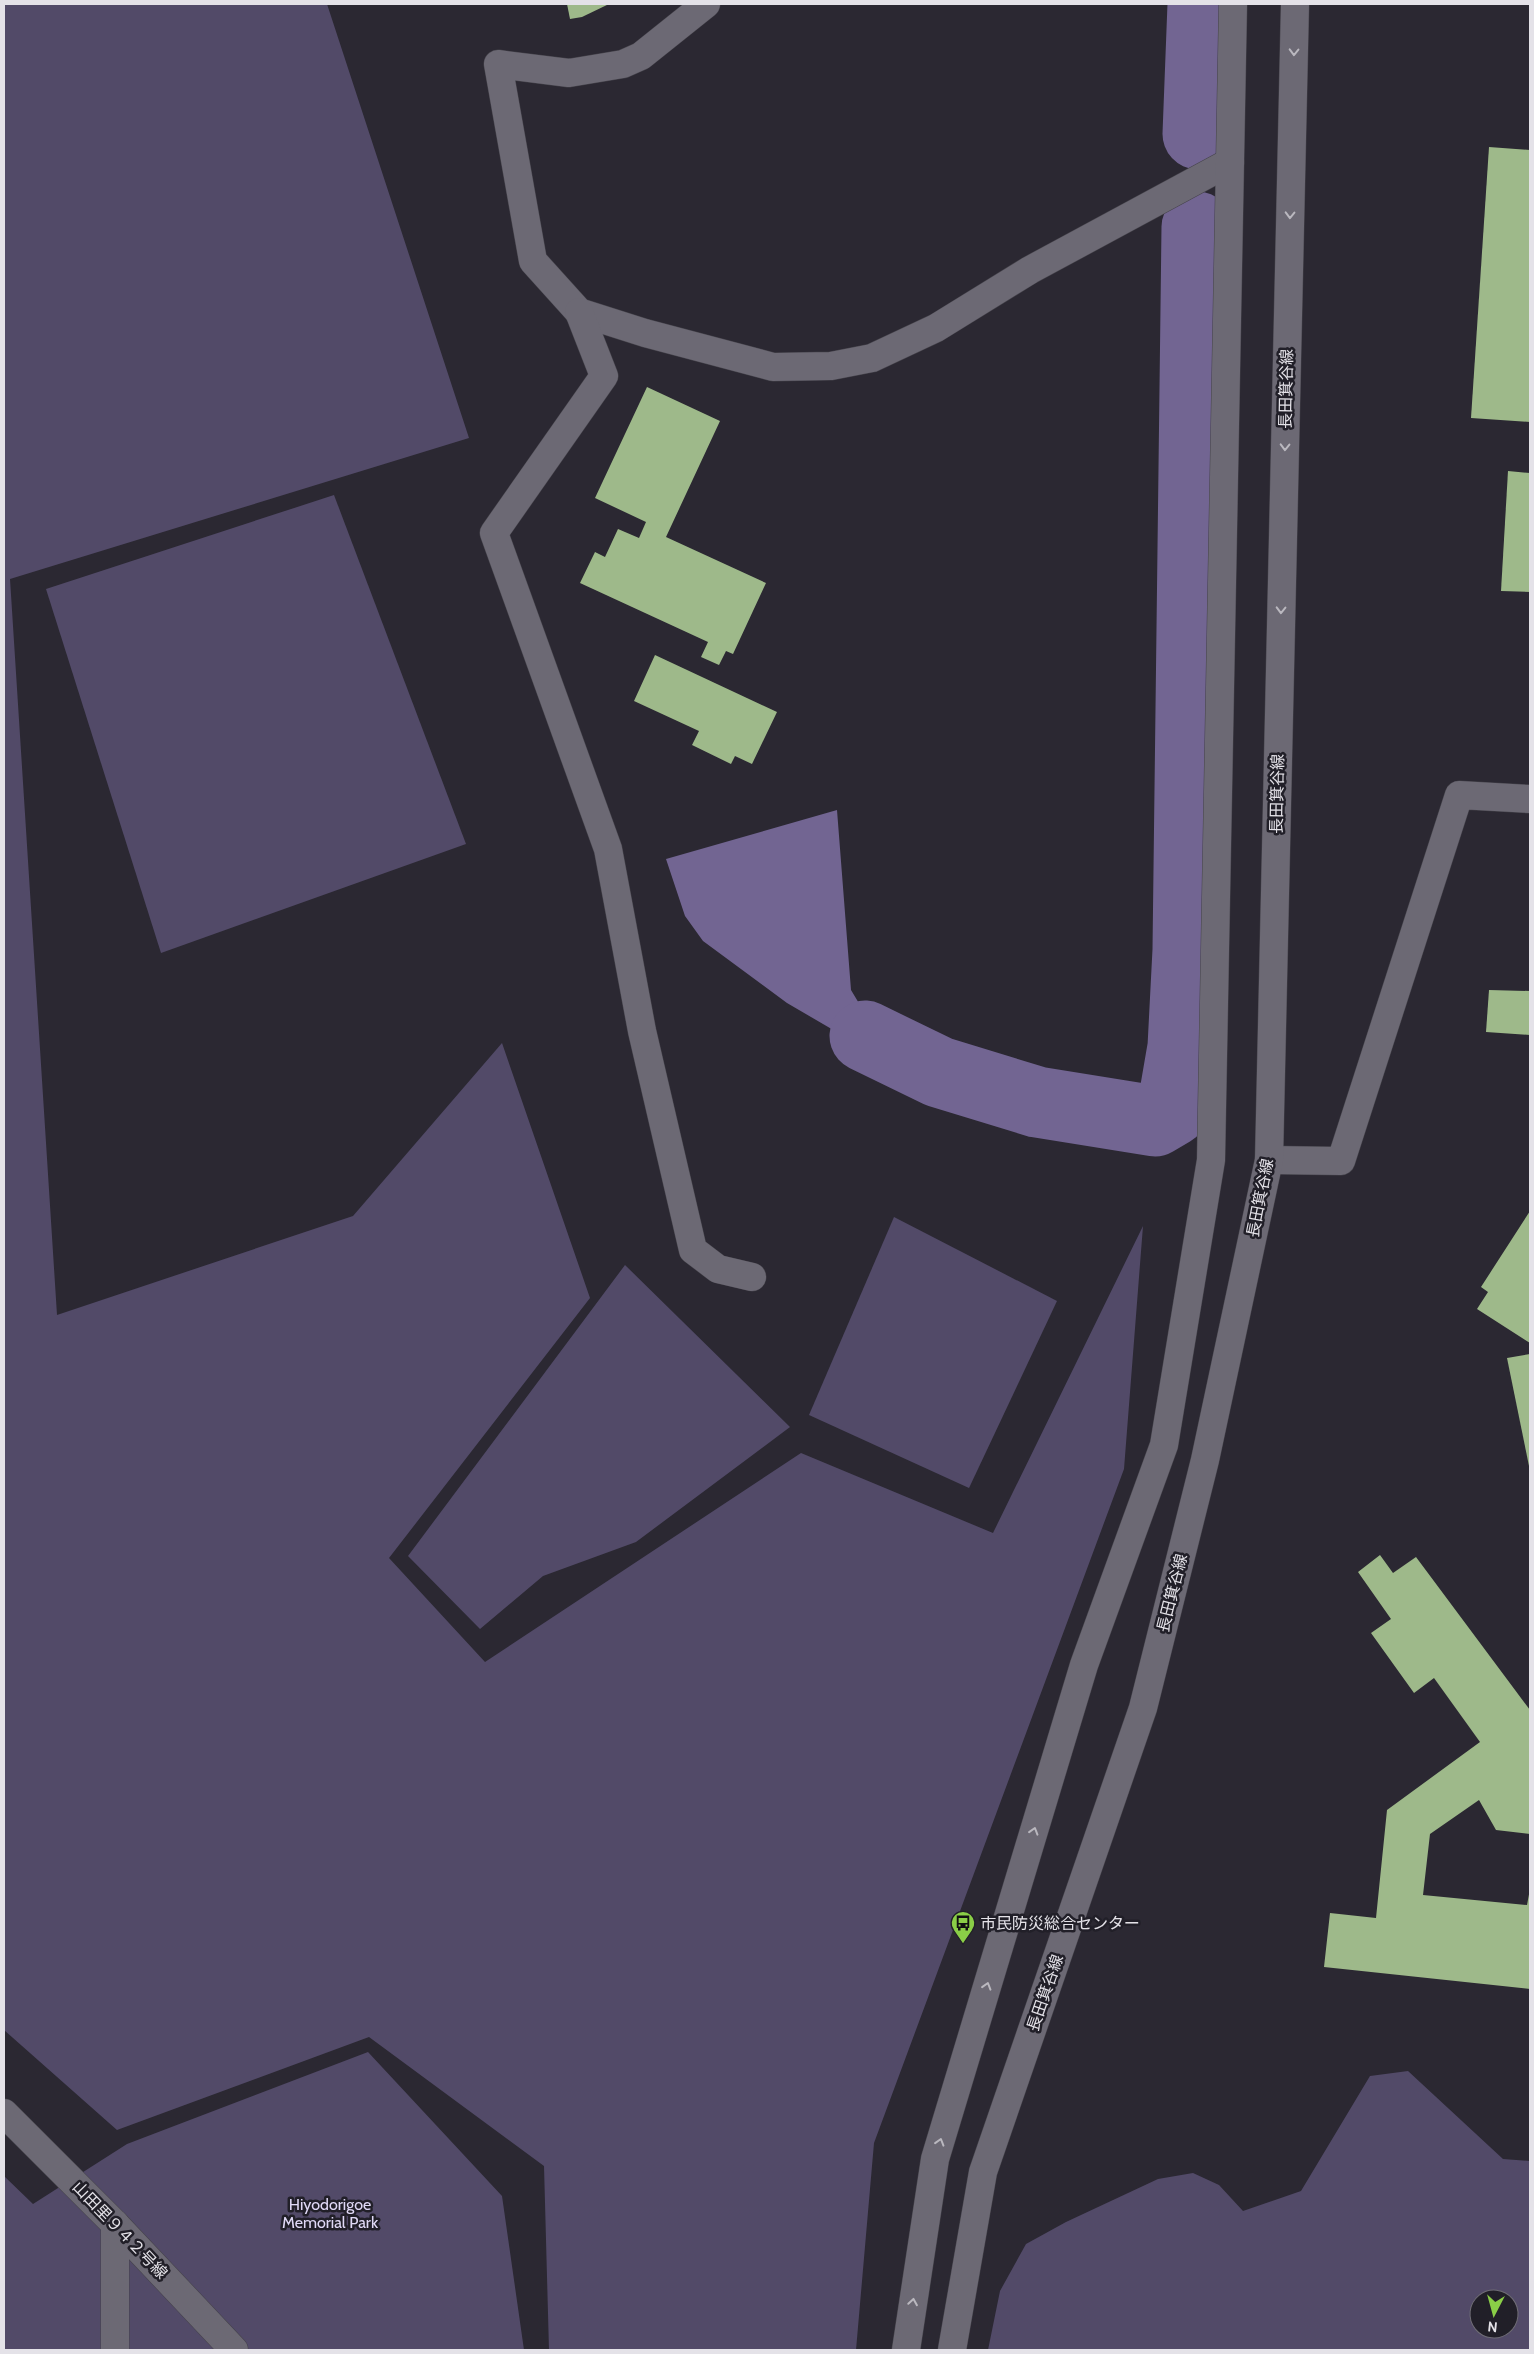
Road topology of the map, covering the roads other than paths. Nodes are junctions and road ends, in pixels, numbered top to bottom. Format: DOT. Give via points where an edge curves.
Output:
graph roads {
  1 [pos="706,4"];
  2 [pos="1232,4"];
  3 [pos="1295,4"];
  4 [pos="1230,162"];
  5 [pos="579,312"];
  6 [pos="1530,799"];
  7 [pos="1269,1160"];
  8 [pos="752,1277"];
  9 [pos="4,2113"];
  10 [pos="115,2224"];
  11 [pos="115,2350"];
  12 [pos="234,2350"];
  13 [pos="906,2350"];
  14 [pos="952,2350"];
  1 -- 5 [label="street" via="641,56 623,64 569,73 498,64 533,261"];
  2 -- 4 [label="street"];
  3 -- 7 [label="street, 長田箕谷線, one-way"];
  4 -- 5 [label="street" via="1030,270 936,328 872,358 831,366 773,367"];
  13 -- 4 [label="street, one-way" via="935,2159 1084,1665 1164,1445 1211,1160"];
  5 -- 8 [label="street" via="604,376 494,533 608,849 640,1022 693,1250 718,1269"];
  6 -- 7 [label="street" via="1459,795 1341,1161"];
  7 -- 14 [label="street, 長田箕谷線" via="1204,1460 1143,1708 983,2172"];
  9 -- 10 [label="street, 山田里９４２号線"];
  10 -- 11 [label="street"];
  10 -- 12 [label="street, 山田里９４２号線"];
}
